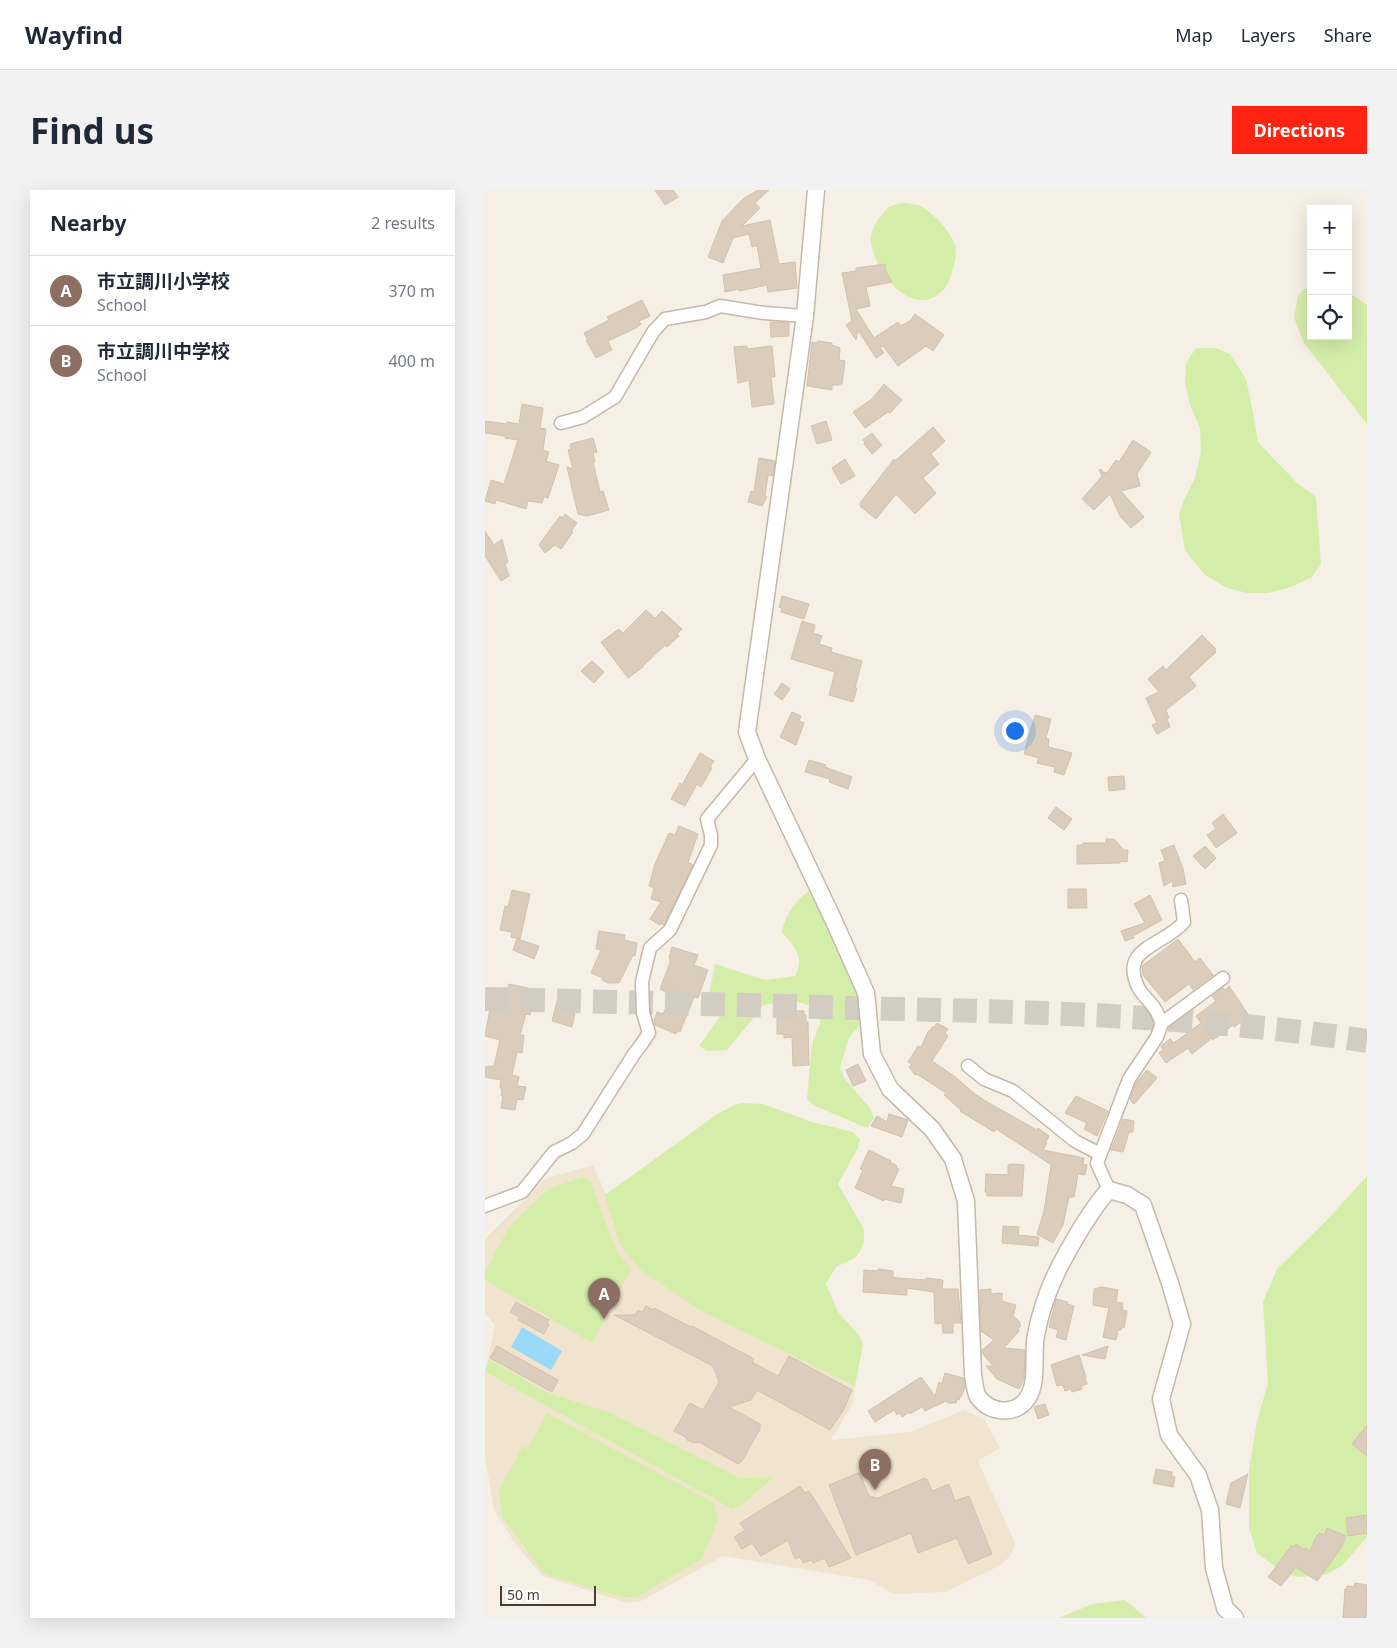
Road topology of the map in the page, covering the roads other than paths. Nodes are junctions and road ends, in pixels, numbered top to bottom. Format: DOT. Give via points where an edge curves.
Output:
graph roads {
  1 [pos="816,190"];
  2 [pos="805,316"];
  3 [pos="561,424"];
  4 [pos="757,759"];
  5 [pos="1181,900"];
  6 [pos="1223,978"];
  7 [pos="1161,1023"];
  8 [pos="968,1066"];
  9 [pos="1100,1154"];
  10 [pos="1109,1190"];
  11 [pos="485,1206"];
  12 [pos="1235,1618"];
  1 -- 2 [label="street"];
  2 -- 3 [label="street" via="720,306 706,312 665,319 653,332 615,397 583,417"];
  2 -- 4 [label="street" via="747,732"];
  4 -- 10 [label="street" via="866,993 872,1054 890,1089 932,1129 953,1159 965,1201 973,1375 978,1396 992,1409 1005,1411 1020,1407 1028,1398 1034,1378 1035,1337 1047,1292 1061,1261 1100,1198"];
  4 -- 11 [label="street" via="707,819 711,845 670,930 650,948 642,982 643,1013 649,1032 583,1134 572,1144 554,1152 523,1192"];
  5 -- 7 [label="street" via="1184,922 1177,930 1140,952 1132,974"];
  6 -- 7 [label="street"];
  7 -- 9 [label="street" via="1157,1037 1129,1079"];
  8 -- 9 [label="street" via="984,1079 1013,1091 1075,1142"];
  9 -- 10 [label="street" via="1097,1163"];
  10 -- 12 [label="street" via="1127,1195 1143,1205 1178,1308 1182,1324 1161,1399 1169,1435 1198,1475 1210,1510 1214,1568 1225,1608"];
}
